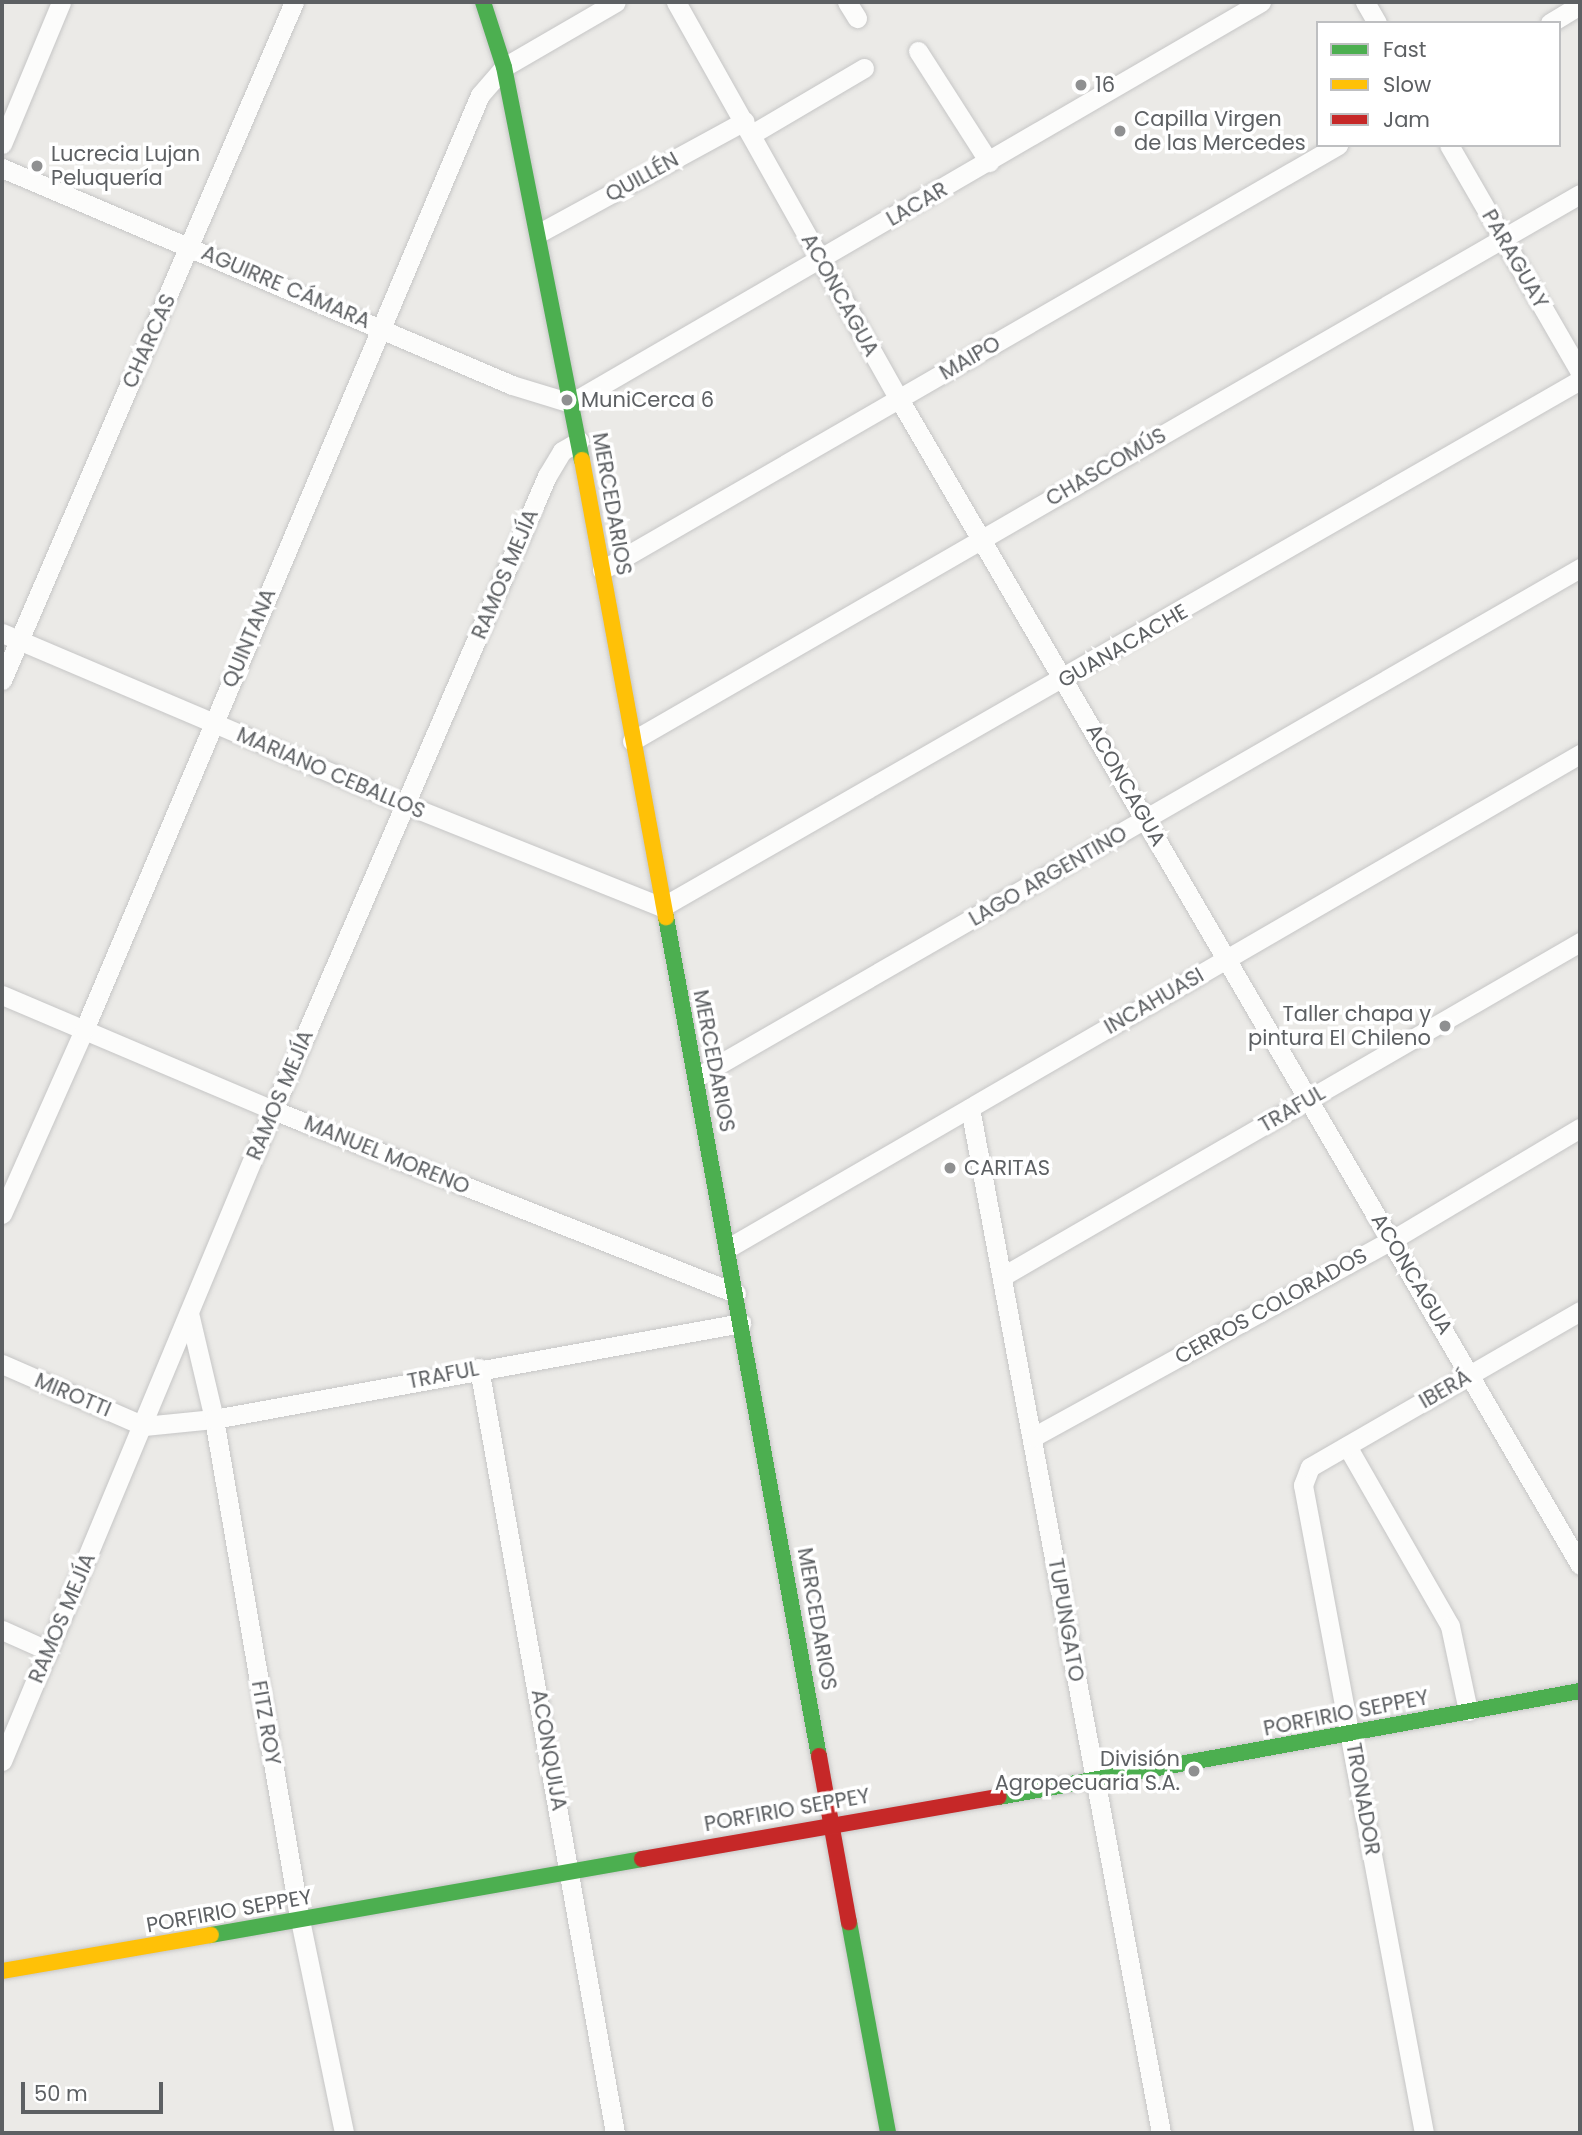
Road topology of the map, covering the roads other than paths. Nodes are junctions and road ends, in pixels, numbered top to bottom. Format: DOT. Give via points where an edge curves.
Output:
graph roads {
  1 [pos="61,2"];
  2 [pos="294,2"];
  3 [pos="483,2"];
  4 [pos="616,2"];
  5 [pos="676,2"];
  6 [pos="1261,2"];
  7 [pos="1365,2"];
  8 [pos="1580,5"];
  9 [pos="1376,21"];
  10 [pos="1553,21"];
  11 [pos="918,51"];
  12 [pos="504,67"];
  13 [pos="864,68"];
  14 [pos="748,127"];
  15 [pos="2,144"];
  16 [pos="1335,147"];
  17 [pos="1450,147"];
  18 [pos="989,162"];
  19 [pos="2,168"];
  20 [pos="1580,194"];
  21 [pos="539,233"];
  22 [pos="1503,238"];
  23 [pos="190,247"];
  24 [pos="819,261"];
  25 [pos="381,326"];
  26 [pos="1580,372"];
  27 [pos="1580,380"];
  28 [pos="899,399"];
  29 [pos="571,403"];
  30 [pos="579,441"];
  31 [pos="980,539"];
  32 [pos="1580,568"];
  33 [pos="602,570"];
  34 [pos="10,637"];
  35 [pos="2,680"];
  36 [pos="1064,680"];
  37 [pos="213,723"];
  38 [pos="632,741"];
  39 [pos="1580,754"];
  40 [pos="407,805"];
  41 [pos="1146,820"];
  42 [pos="662,907"];
  43 [pos="1580,942"];
  44 [pos="1228,958"];
  45 [pos="2,995"];
  46 [pos="84,1030"];
  47 [pos="697,1077"];
  48 [pos="1309,1099"];
  49 [pos="970,1108"];
  50 [pos="272,1110"];
  51 [pos="1580,1128"];
  52 [pos="2,1214"];
  53 [pos="1392,1240"];
  54 [pos="728,1248"];
  55 [pos="1003,1276"];
  56 [pos="736,1293"];
  57 [pos="1580,1311"];
  58 [pos="189,1313"];
  59 [pos="741,1323"];
  60 [pos="2,1364"];
  61 [pos="479,1368"];
  62 [pos="1472,1374"];
  63 [pos="214,1419"];
  64 [pos="144,1426"];
  65 [pos="1032,1437"];
  66 [pos="1347,1446"];
  67 [pos="1310,1467"];
  68 [pos="1580,1565"];
  69 [pos="2,1630"];
  70 [pos="49,1651"];
  71 [pos="1580,1691"];
  72 [pos="1468,1711"];
  73 [pos="1351,1736"];
  74 [pos="2,1761"];
  75 [pos="1096,1778"];
  76 [pos="832,1823"];
  77 [pos="571,1869"];
  78 [pos="300,1920"];
  79 [pos="2,1970"];
  80 [pos="344,2133"];
  81 [pos="615,2133"];
  82 [pos="888,2133"];
  83 [pos="1161,2133"];
  84 [pos="1424,2133"];
  1 -- 15 [label="street"];
  2 -- 23 [label="street, CHARCAS"];
  3 -- 12 [label="street, MERCEDARIOS"];
  4 -- 12 [label="street, QUINTANA"];
  5 -- 14 [label="street, ACONCAGUA"];
  6 -- 18 [label="street, LACAR"];
  7 -- 9 [label="street"];
  8 -- 10 [label="street"];
  11 -- 18 [label="street"];
  12 -- 21 [label="street, MERCEDARIOS"];
  12 -- 25 [label="street, QUINTANA" via="480,95"];
  13 -- 14 [label="street, QUILLÉN"];
  14 -- 21 [label="street, QUILLÉN"];
  14 -- 24 [label="street, ACONCAGUA"];
  16 -- 28 [label="street, MAIPO"];
  17 -- 22 [label="street, PARAGUAY"];
  18 -- 24 [label="street, LACAR"];
  19 -- 23 [label="street, AGUIRRE CÁMARA"];
  20 -- 22 [label="street, CHASCOMÚS"];
  21 -- 29 [label="street, MERCEDARIOS"];
  22 -- 26 [label="street, PARAGUAY"];
  22 -- 31 [label="street, CHASCOMÚS"];
  23 -- 25 [label="street, AGUIRRE CÁMARA"];
  23 -- 34 [label="street, CHARCAS"];
  24 -- 28 [label="street, ACONCAGUA"];
  24 -- 29 [label="street, LACAR"];
  25 -- 29 [label="street, AGUIRRE CÁMARA" via="534,394"];
  25 -- 37 [label="street, QUINTANA"];
  27 -- 36 [label="street, GUANACACHE"];
  28 -- 31 [label="street, ACONCAGUA"];
  28 -- 33 [label="street, MAIPO"];
  29 -- 30 [label="street, MERCEDARIOS"];
  30 -- 33 [label="street, MERCEDARIOS"];
  30 -- 40 [label="street, RAMOS MEJÍA" via="562,451 547,476"];
  31 -- 36 [label="street, ACONCAGUA"];
  31 -- 38 [label="street, CHASCOMÚS"];
  32 -- 41 [label="street, LAGO ARGENTINO"];
  33 -- 38 [label="street, MERCEDARIOS"];
  34 -- 35 [label="street, CHARCAS"];
  34 -- 37 [label="street, MARIANO CEBALLOS"];
  36 -- 41 [label="street, ACONCAGUA"];
  36 -- 42 [label="street, GUANACACHE"];
  37 -- 40 [label="street, MARIANO CEBALLOS"];
  37 -- 46 [label="street, QUINTANA"];
  38 -- 42 [label="street, MERCEDARIOS"];
  39 -- 44 [label="street, INCAHUASI"];
  40 -- 42 [label="street, MARIANO CEBALLOS"];
  40 -- 50 [label="street, RAMOS MEJÍA"];
  41 -- 44 [label="street, ACONCAGUA"];
  41 -- 47 [label="street, LAGO ARGENTINO"];
  42 -- 47 [label="street, MERCEDARIOS"];
  43 -- 48 [label="street, TRAFUL"];
  44 -- 48 [label="street, ACONCAGUA"];
  44 -- 49 [label="street, INCAHUASI"];
  45 -- 46 [label="street, MANUEL MORENO"];
  46 -- 50 [label="street, MANUEL MORENO"];
  46 -- 52 [label="street, QUINTANA"];
  47 -- 54 [label="street, MERCEDARIOS"];
  48 -- 53 [label="street, ACONCAGUA"];
  48 -- 55 [label="street, TRAFUL"];
  49 -- 54 [label="street, INCAHUASI"];
  49 -- 55 [label="street, TUPUNGATO"];
  50 -- 56 [label="street, MANUEL MORENO"];
  50 -- 58 [label="street, RAMOS MEJÍA"];
  51 -- 53 [label="street, CERROS COLORADOS"];
  53 -- 62 [label="street, ACONCAGUA"];
  53 -- 65 [label="street, CERROS COLORADOS"];
  54 -- 56 [label="street, MERCEDARIOS"];
  55 -- 65 [label="street, TUPUNGATO"];
  56 -- 59 [label="street, MERCEDARIOS"];
  57 -- 62 [label="street, IBERÁ"];
  58 -- 63 [label="street, FITZ ROY"];
  58 -- 64 [label="street, RAMOS MEJÍA"];
  59 -- 61 [label="street, TRAFUL"];
  59 -- 76 [label="street, MERCEDARIOS"];
  60 -- 64 [label="street, MIROTTI"];
  61 -- 63 [label="street, TRAFUL"];
  61 -- 77 [label="street, ACONQUIJA"];
  62 -- 66 [label="street, IBERÁ"];
  62 -- 68 [label="street, ACONCAGUA"];
  63 -- 64 [label="street, TRAFUL"];
  63 -- 78 [label="street, FITZ ROY"];
  64 -- 70 [label="street, RAMOS MEJÍA"];
  65 -- 75 [label="street, TUPUNGATO"];
  66 -- 67 [label="street, IBERÁ"];
  66 -- 72 [label="street" via="1450,1626"];
  67 -- 73 [label="street, TRONADOR" via="1303,1485"];
  69 -- 70 [label="street"];
  70 -- 74 [label="street, RAMOS MEJÍA"];
  71 -- 72 [label="street, PORFIRIO SEPPEY"];
  72 -- 73 [label="street, PORFIRIO SEPPEY"];
  73 -- 75 [label="street, PORFIRIO SEPPEY"];
  73 -- 84 [label="street, TRONADOR"];
  75 -- 76 [label="street, PORFIRIO SEPPEY"];
  75 -- 83 [label="street, TUPUNGATO"];
  76 -- 77 [label="street, PORFIRIO SEPPEY"];
  76 -- 82 [label="street, MERCEDARIOS"];
  77 -- 78 [label="street, PORFIRIO SEPPEY"];
  77 -- 81 [label="street, ACONQUIJA"];
  78 -- 79 [label="street, PORFIRIO SEPPEY"];
  78 -- 80 [label="street, FITZ ROY"];
}
